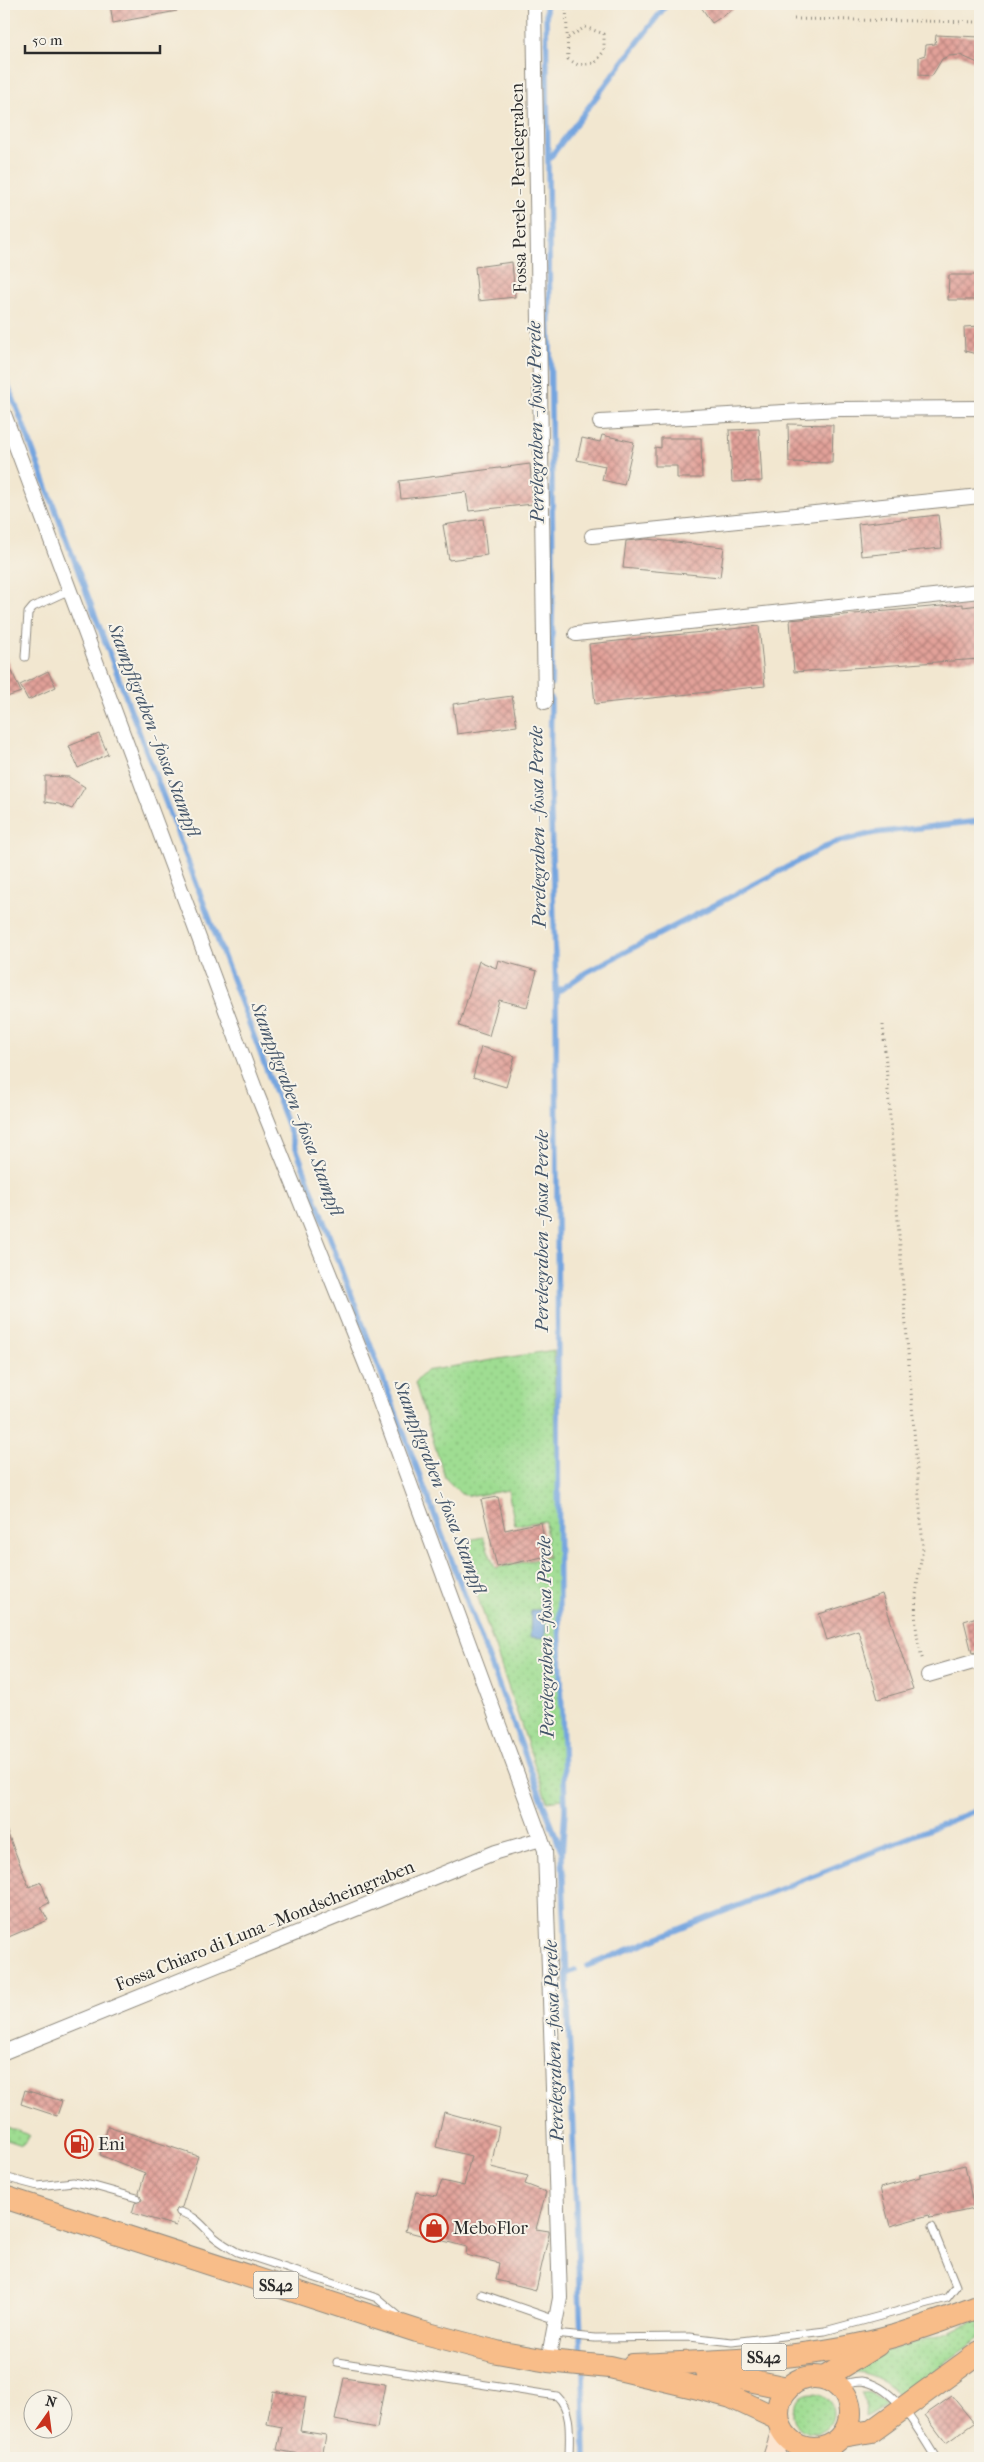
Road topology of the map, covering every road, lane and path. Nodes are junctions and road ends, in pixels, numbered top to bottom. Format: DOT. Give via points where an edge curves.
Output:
graph roads {
  1 [pos="534,4"];
  2 [pos="566,4"];
  3 [pos="794,19"];
  4 [pos="980,22"];
  5 [pos="568,38"];
  6 [pos="980,408"];
  7 [pos="4,414"];
  8 [pos="600,422"];
  9 [pos="980,496"];
  10 [pos="592,536"];
  11 [pos="70,590"];
  12 [pos="980,591"];
  13 [pos="576,634"];
  14 [pos="25,656"];
  15 [pos="545,702"];
  16 [pos="883,1025"];
  17 [pos="980,1660"];
  18 [pos="928,1675"];
  19 [pos="541,1839"];
  20 [pos="4,2052"];
  21 [pos="4,2177"];
  22 [pos="4,2197"];
  23 [pos="137,2198"];
  24 [pos="180,2212"];
  25 [pos="932,2227"];
  26 [pos="481,2294"];
  27 [pos="980,2306"];
  28 [pos="556,2320"];
  29 [pos="417,2330"];
  30 [pos="554,2334"];
  31 [pos="892,2336"];
  32 [pos="980,2352"];
  33 [pos="337,2362"];
  34 [pos="559,2362"];
  35 [pos="634,2365"];
  36 [pos="605,2367"];
  37 [pos="831,2382"];
  38 [pos="787,2388"];
  39 [pos="902,2409"];
  40 [pos="780,2424"];
  41 [pos="843,2436"];
  42 [pos="815,2454"];
  43 [pos="569,2458"];
  44 [pos="773,2458"];
  45 [pos="936,2458"];
  1 -- 15 [label="street, Fossa Perele - Perelegraben"];
  2 -- 5 [label="path"];
  3 -- 4 [label="path"];
  5 -- 5 [label="path" via="568,59 578,65 594,63 604,51 604,34 585,27"];
  6 -- 8 [label="street" via="840,409"];
  7 -- 11 [label="street"];
  9 -- 10 [label="street"];
  11 -- 14 [label="lane" via="33,607 28,613"];
  11 -- 19 [label="street" via="256,1094 368,1370"];
  12 -- 13 [label="street"];
  16 -- 18 [label="path" via="923,1548 914,1612 917,1640"];
  17 -- 18 [label="street"];
  19 -- 20 [label="street, Fossa Chiaro di Luna - Mondscheingraben" via="487,1856"];
  19 -- 28 [label="street" via="545,1850 560,2298"];
  21 -- 23 [label="lane" via="38,2186 73,2182 87,2184"];
  22 -- 29 [label="main road, SS42"];
  24 -- 29 [label="lane" via="201,2222 222,2244 237,2252 377,2298"];
  25 -- 30 [label="lane" via="956,2286 947,2298 825,2332 732,2342 690,2337 595,2338"];
  26 -- 28 [label="lane"];
  27 -- 31 [label="main road, SS42"];
  28 -- 30 [label="street"];
  29 -- 34 [label="main road, SS42" via="497,2352"];
  30 -- 34 [label="street"];
  31 -- 35 [label="main road, SS42" via="828,2349 736,2361"];
  31 -- 37 [label="main road, SS42"];
  32 -- 39 [label="main road, SS42"];
  33 -- 43 [label="lane" via="557,2396 564,2402 568,2418"];
  34 -- 36 [label="main road, SS42"];
  35 -- 36 [label="main road, SS42"];
  35 -- 38 [label="main road, SS42" via="648,2370 716,2372"];
  36 -- 40 [label="main road, SS42" via="731,2397"];
  37 -- 38 [label="main road, SS42" via="809,2377"];
  37 -- 39 [label="lane" via="860,2381 878,2386"];
  37 -- 41 [label="main road" via="848,2399 851,2412 848,2429"];
  38 -- 40 [label="main road, SS42" via="778,2407"];
  39 -- 41 [label="main road, SS42" via="872,2431"];
  39 -- 45 [label="lane"];
  40 -- 42 [label="main road, SS42" via="793,2443"];
  40 -- 44 [label="main road"];
  41 -- 42 [label="main road, SS42"];
}
